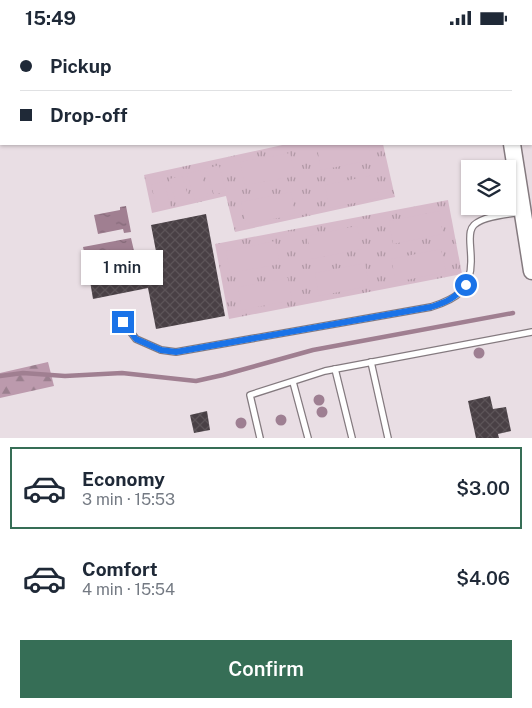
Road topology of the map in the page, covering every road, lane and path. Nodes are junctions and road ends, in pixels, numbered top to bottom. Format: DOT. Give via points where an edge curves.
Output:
graph roads {
  1 [pos="512,145"];
  2 [pos="522,212"];
  3 [pos="532,271"];
  4 [pos="123,322"];
  5 [pos="532,332"];
  6 [pos="372,362"];
  7 [pos="335,369"];
  8 [pos="293,382"];
  9 [pos="260,438"];
  10 [pos="308,438"];
  11 [pos="352,438"];
  12 [pos="388,438"];
  1 -- 2 [label="main road"];
  2 -- 3 [label="main road"];
  2 -- 4 [label="lane" via="492,217 473,226 470,231 471,272 466,285 457,296 442,304 176,352 161,350 136,339"];
  5 -- 6 [label="lane"];
  6 -- 7 [label="lane"];
  6 -- 12 [label="lane"];
  7 -- 8 [label="lane"];
  7 -- 11 [label="lane"];
  8 -- 9 [label="lane" via="250,395"];
  8 -- 10 [label="lane"];
}
